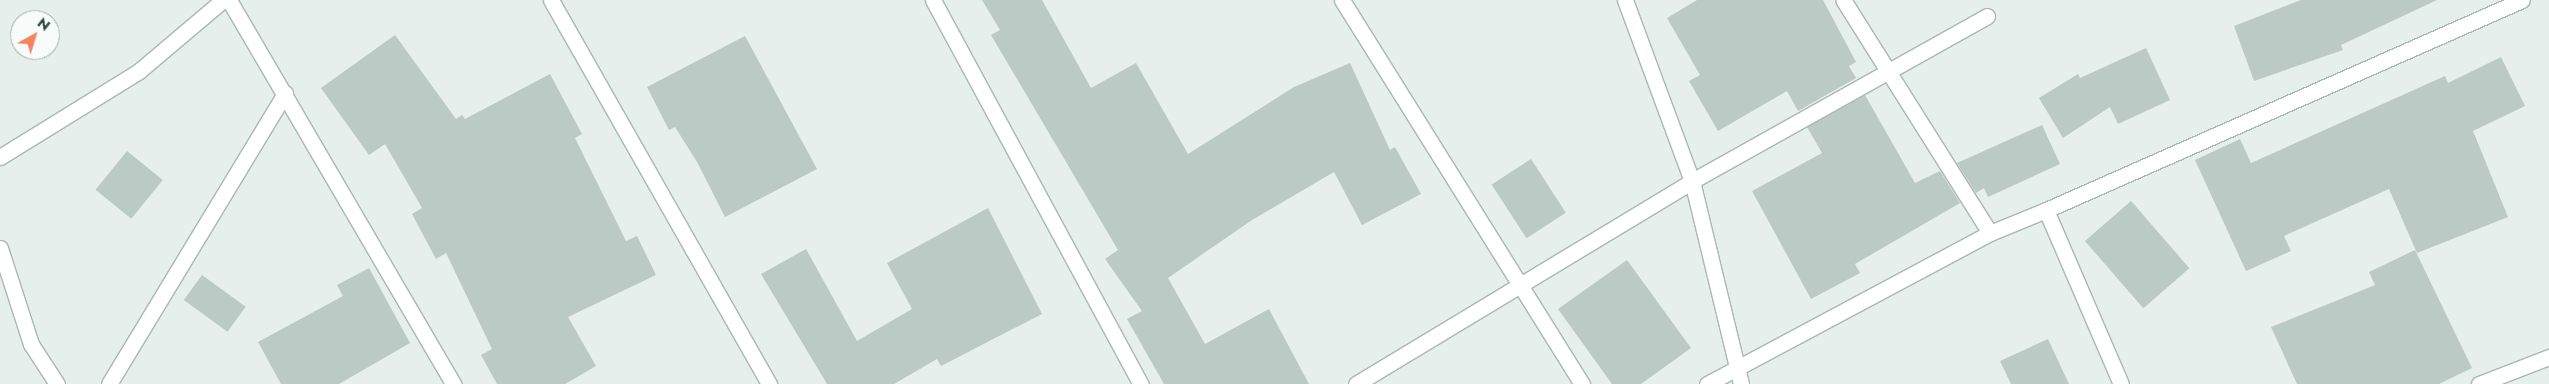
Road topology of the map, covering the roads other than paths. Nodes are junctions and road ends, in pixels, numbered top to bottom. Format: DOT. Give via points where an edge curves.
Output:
graph roads {
  1 [pos="224,0"];
  2 [pos="229,0"];
  3 [pos="551,0"];
  4 [pos="933,0"];
  5 [pos="1342,0"];
  6 [pos="1625,0"];
  7 [pos="1843,0"];
  8 [pos="2522,0"];
  9 [pos="1987,16"];
  10 [pos="1886,72"];
  11 [pos="285,92"];
  12 [pos="0,157"];
  13 [pos="1692,181"];
  14 [pos="2046,210"];
  15 [pos="1990,233"];
  16 [pos="0,248"];
  17 [pos="1520,285"];
  18 [pos="2549,357"];
  19 [pos="1735,368"];
  20 [pos="57,384"];
  21 [pos="109,384"];
  22 [pos="453,384"];
  23 [pos="769,384"];
  24 [pos="1141,384"];
  25 [pos="1356,384"];
  26 [pos="1582,384"];
  27 [pos="1707,384"];
  28 [pos="1741,384"];
  29 [pos="2121,384"];
  30 [pos="2479,384"];
  1 -- 12 [label="street" via="139,71"];
  2 -- 11 [label="street"];
  3 -- 23 [label="street"];
  4 -- 24 [label="street"];
  5 -- 17 [label="street"];
  6 -- 13 [label="street"];
  7 -- 10 [label="street"];
  8 -- 14 [label="street"];
  9 -- 10 [label="street"];
  10 -- 13 [label="street"];
  10 -- 15 [label="street"];
  11 -- 21 [label="street"];
  11 -- 22 [label="street"];
  13 -- 17 [label="street"];
  13 -- 19 [label="street"];
  14 -- 15 [label="street"];
  14 -- 29 [label="street"];
  15 -- 19 [label="street"];
  16 -- 20 [label="street" via="31,344"];
  17 -- 25 [label="street"];
  17 -- 26 [label="street"];
  18 -- 30 [label="street"];
  19 -- 27 [label="street"];
  19 -- 28 [label="street"];
}
